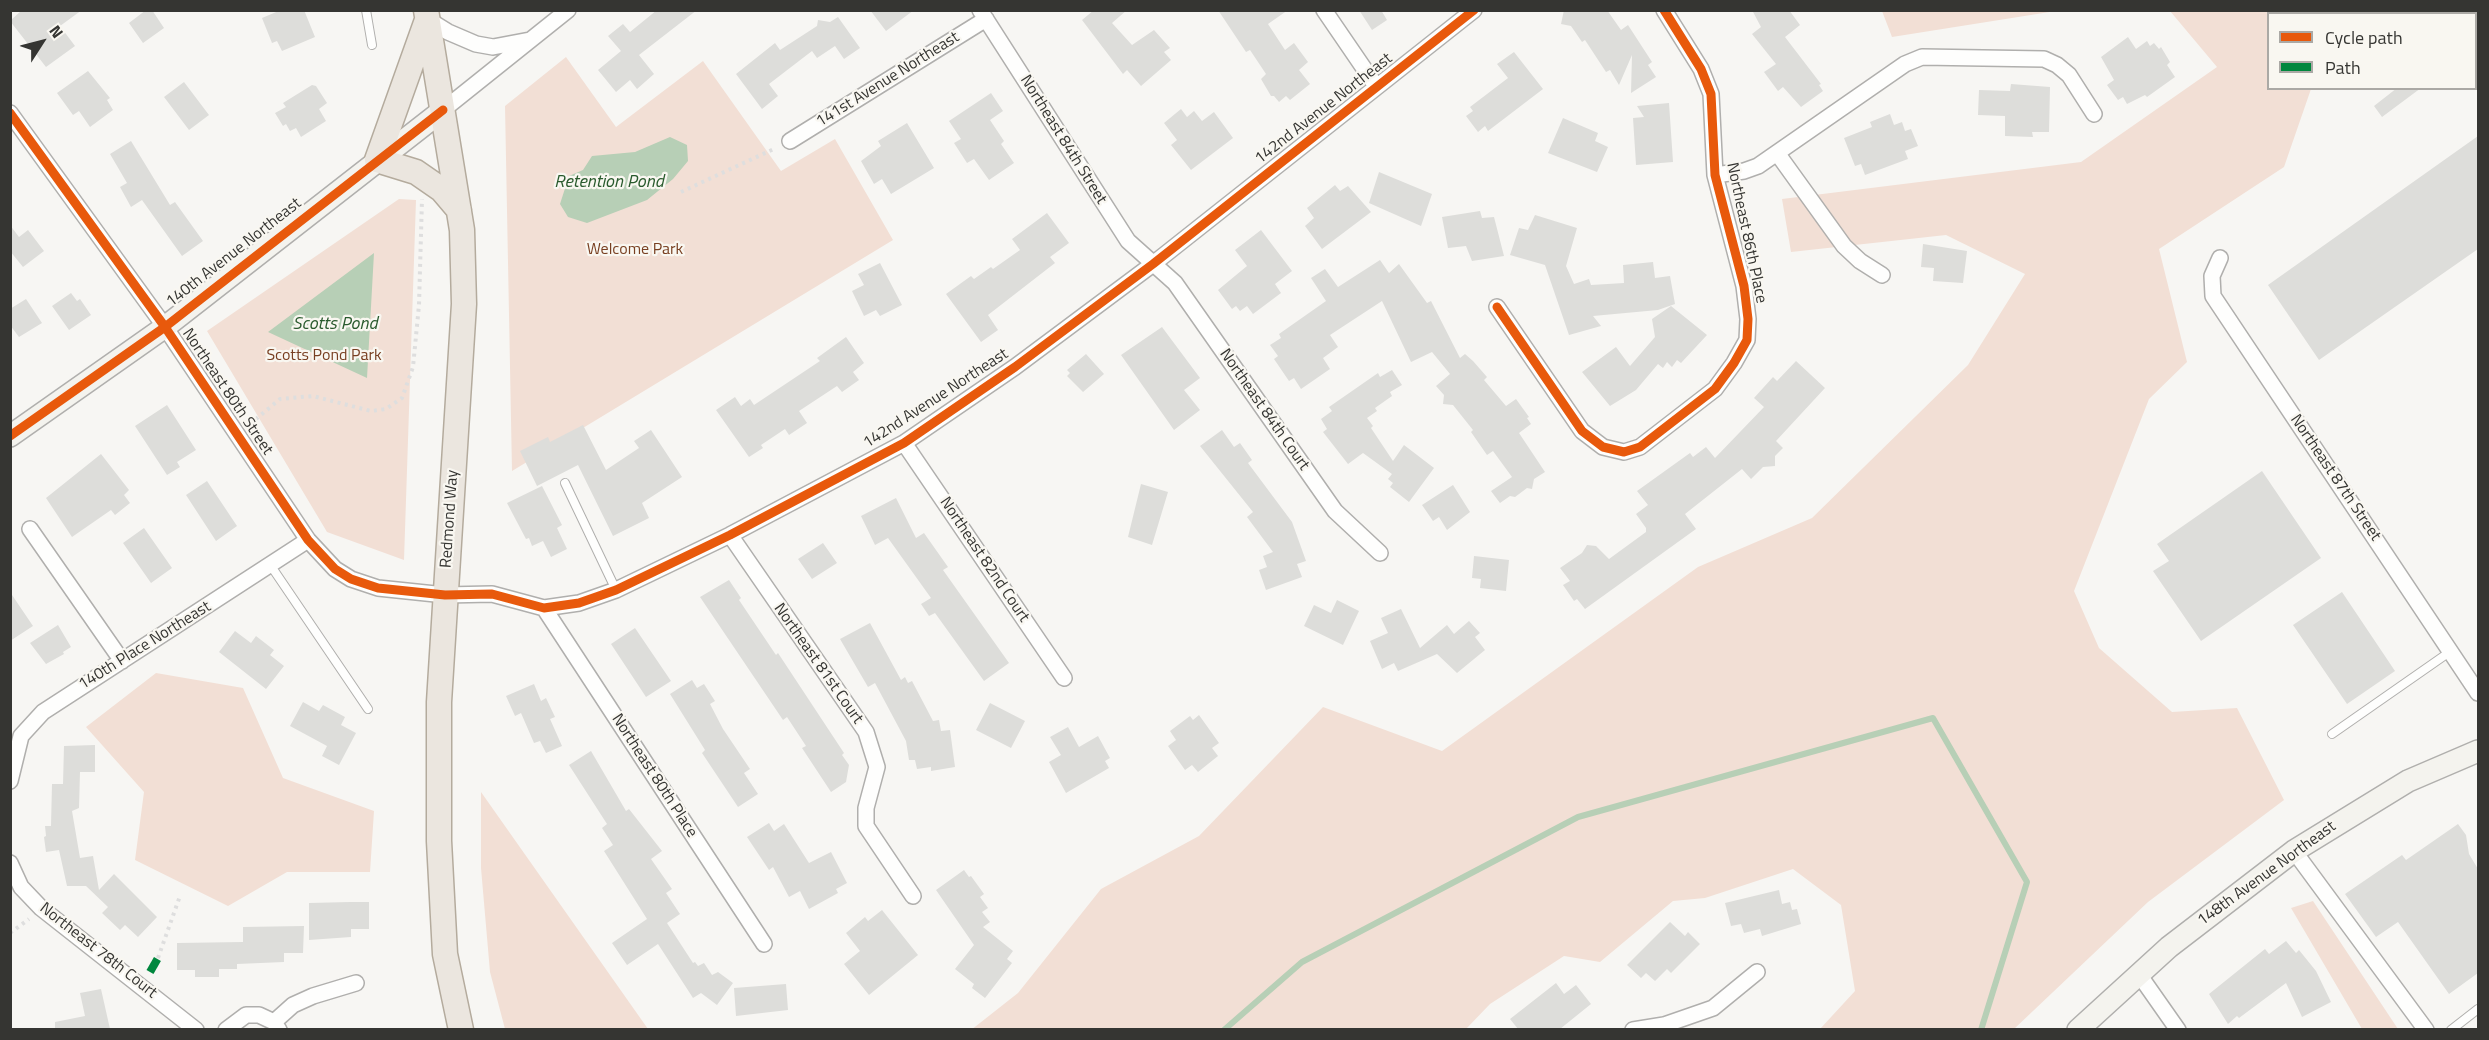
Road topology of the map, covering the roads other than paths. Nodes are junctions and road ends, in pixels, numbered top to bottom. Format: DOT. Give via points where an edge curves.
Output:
graph roads {
  1 [pos="366,10"];
  2 [pos="568,10"];
  3 [pos="1324,10"];
  4 [pos="1474,10"];
  5 [pos="1664,10"];
  6 [pos="427,15"];
  7 [pos="983,15"];
  8 [pos="533,39"];
  9 [pos="372,45"];
  10 [pos="1376,86"];
  11 [pos="443,110"];
  12 [pos="10,113"];
  13 [pos="2094,114"];
  14 [pos="790,141"];
  15 [pos="1777,153"];
  16 [pos="377,160"];
  17 [pos="1715,175"];
  18 [pos="459,210"];
  19 [pos="2220,258"];
  20 [pos="1153,264"];
  21 [pos="1882,275"];
  22 [pos="1497,307"];
  23 [pos="165,327"];
  24 [pos="10,436"];
  25 [pos="904,443"];
  26 [pos="565,483"];
  27 [pos="30,529"];
  28 [pos="730,535"];
  29 [pos="308,540"];
  30 [pos="1380,553"];
  31 [pos="271,566"];
  32 [pos="335,569"];
  33 [pos="616,590"];
  34 [pos="445,595"];
  35 [pos="544,608"];
  36 [pos="2451,651"];
  37 [pos="122,661"];
  38 [pos="1064,678"];
  39 [pos="2478,693"];
  40 [pos="368,709"];
  41 [pos="2332,734"];
  42 [pos="2478,752"];
  43 [pos="11,778"];
  44 [pos="2294,850"];
  45 [pos="10,863"];
  46 [pos="914,896"];
  47 [pos="764,944"];
  48 [pos="1756,972"];
  49 [pos="2138,973"];
  50 [pos="356,983"];
  51 [pos="2478,1010"];
  52 [pos="276,1026"];
  53 [pos="196,1029"];
  54 [pos="226,1029"];
  55 [pos="461,1029"];
  56 [pos="1633,1029"];
  57 [pos="2078,1029"];
  58 [pos="2178,1029"];
  59 [pos="2426,1029"];
  60 [pos="2451,1029"];
  1 -- 9 [label="lane"];
  2 -- 8 [label="street, 140th Avenue Northeast"];
  3 -- 10 [label="street"];
  4 -- 10 [label="street, 142nd Avenue Northeast"];
  5 -- 17 [label="street, Northeast 86th Place" via="1701,69 1711,94"];
  6 -- 8 [label="street" via="448,32 476,44 494,47"];
  6 -- 11 [label="main road, Redmond Way"];
  6 -- 16 [label="main road"];
  7 -- 14 [label="street, 141st Avenue Northeast"];
  7 -- 20 [label="street, Northeast 84th Street" via="1128,241"];
  8 -- 11 [label="street, 140th Avenue Northeast"];
  10 -- 20 [label="street, 142nd Avenue Northeast"];
  11 -- 16 [label="main road, 140th Avenue Northeast"];
  11 -- 18 [label="main road, Redmond Way"];
  12 -- 23 [label="street, Northeast 80th Street"];
  13 -- 15 [label="street" via="2069,75 2044,60 1922,57 1905,64"];
  15 -- 17 [label="street" via="1744,171"];
  15 -- 21 [label="street" via="1840,242"];
  16 -- 18 [label="main road" via="416,172 442,190"];
  16 -- 23 [label="main road, 140th Avenue Northeast"];
  17 -- 22 [label="street, Northeast 86th Place" via="1744,286 1747,340 1715,389 1640,447 1624,452 1603,447 1581,431"];
  18 -- 34 [label="main road, Redmond Way" via="464,304"];
  19 -- 36 [label="street, Northeast 87th Street" via="2212,276 2213,296"];
  20 -- 25 [label="street, 142nd Avenue Northeast" via="1015,367"];
  20 -- 30 [label="street, Northeast 84th Court" via="1175,284 1335,511"];
  23 -- 24 [label="main road, 140th Avenue Northeast"];
  23 -- 29 [label="street, Northeast 80th Street"];
  25 -- 28 [label="street, 142nd Avenue Northeast"];
  25 -- 38 [label="street, Northeast 82nd Court"];
  26 -- 33 [label="lane"];
  27 -- 37 [label="street"];
  28 -- 33 [label="street, 142nd Avenue Northeast"];
  28 -- 46 [label="street, Northeast 81st Court" via="866,732 877,767 866,807 866,826"];
  29 -- 31 [label="street, 140th Place Northeast"];
  29 -- 32 [label="street, Northeast 80th Street"];
  31 -- 37 [label="street, 140th Place Northeast"];
  31 -- 40 [label="lane"];
  32 -- 34 [label="street, 142nd Avenue Northeast" via="378,588"];
  33 -- 35 [label="street, 142nd Avenue Northeast" via="579,603"];
  34 -- 35 [label="street, 142nd Avenue Northeast" via="492,594"];
  34 -- 55 [label="main road, Redmond Way" via="439,841 445,954"];
  35 -- 47 [label="street, Northeast 80th Place"];
  36 -- 39 [label="street, Northeast 87th Street"];
  36 -- 41 [label="lane"];
  37 -- 43 [label="street, 140th Place Northeast" via="43,712 21,736"];
  42 -- 44 [label="main road, 148th Avenue Northeast" via="2408,781"];
  44 -- 49 [label="main road, 148th Avenue Northeast"];
  44 -- 59 [label="street"];
  45 -- 53 [label="street, Northeast 78th Court" via="21,887 41,908"];
  48 -- 56 [label="street" via="1713,1008 1664,1025"];
  49 -- 57 [label="main road, 148th Avenue Northeast"];
  49 -- 58 [label="street"];
  50 -- 52 [label="street" via="293,1005"];
  51 -- 60 [label="lane"];
  52 -- 54 [label="street" via="259,1015 246,1016"];
}
